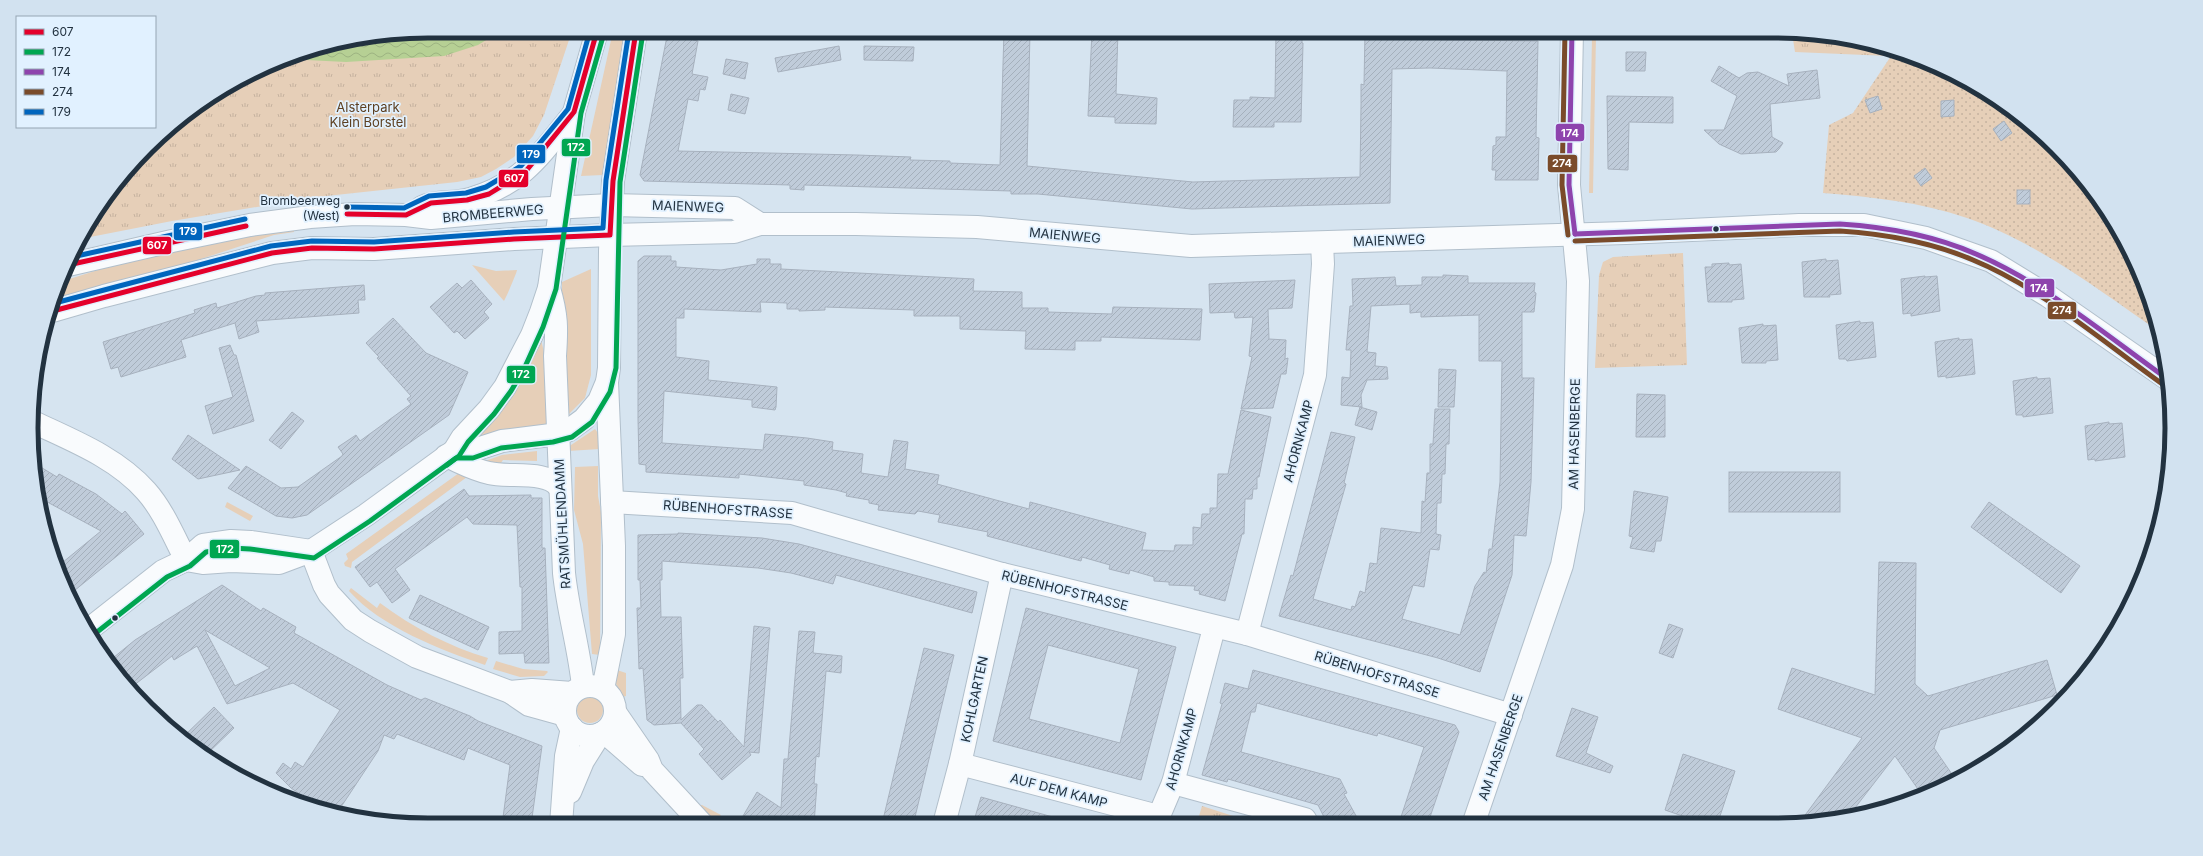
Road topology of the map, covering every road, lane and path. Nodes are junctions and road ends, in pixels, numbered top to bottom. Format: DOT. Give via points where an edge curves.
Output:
graph roads {
  1 [pos="595,38"];
  2 [pos="635,38"];
  3 [pos="1572,38"];
  4 [pos="574,112"];
  5 [pos="611,205"];
  6 [pos="560,207"];
  7 [pos="406,214"];
  8 [pos="760,224"];
  9 [pos="1575,234"];
  10 [pos="610,235"];
  11 [pos="556,237"];
  12 [pos="1322,243"];
  13 [pos="75,263"];
  14 [pos="549,288"];
  15 [pos="57,310"];
  16 [pos="2162,375"];
  17 [pos="607,382"];
  18 [pos="38,424"];
  19 [pos="559,434"];
  20 [pos="450,453"];
  21 [pos="560,487"];
  22 [pos="612,502"];
  23 [pos="311,551"];
  24 [pos="186,560"];
  25 [pos="1002,574"];
  26 [pos="92,627"];
  27 [pos="1214,628"];
  28 [pos="1247,634"];
  29 [pos="586,689"];
  30 [pos="510,692"];
  31 [pos="615,712"];
  32 [pos="1511,715"];
  33 [pos="568,722"];
  34 [pos="602,733"];
  35 [pos="960,764"];
  36 [pos="652,770"];
  37 [pos="1173,783"];
  38 [pos="562,816"];
  39 [pos="696,818"];
  40 [pos="946,818"];
  41 [pos="1153,818"];
  42 [pos="1157,818"];
  43 [pos="1301,818"];
  44 [pos="1475,818"];
  1 -- 4 [label="street, RATSMÜHLENDAMM"];
  2 -- 5 [label="street, RATSMÜHLENDAMM"];
  3 -- 9 [label="street, AM HASENBERGE" via="1569,185"];
  4 -- 6 [label="street, RATSMÜHLENDAMM"];
  4 -- 7 [label="street" via="538,158 510,183 489,194 467,200 431,203"];
  5 -- 6 [label="street, BROMBEERWEG"];
  5 -- 8 [label="street, MAIENWEG" via="735,208"];
  5 -- 10 [label="street, RATSMÜHLENDAMM"];
  6 -- 7 [label="street, BROMBEERWEG" via="431,218"];
  6 -- 11 [label="street, RATSMÜHLENDAMM"];
  7 -- 13 [label="street, BROMBEERWEG" via="338,214 250,225"];
  8 -- 10 [label="street, MAIENWEG" via="734,232"];
  8 -- 12 [label="street, MAIENWEG" via="977,227 1191,246"];
  9 -- 12 [label="street, MAIENWEG"];
  9 -- 16 [label="street, MAIENWEG" via="1840,224 1884,228 1926,238 1970,252 2011,272"];
  9 -- 32 [label="street, AM HASENBERGE" via="1578,281 1573,509 1562,566"];
  10 -- 11 [label="street, BROMBEERWEG"];
  10 -- 17 [label="street, RATSMÜHLENDAMM"];
  11 -- 14 [label="street, RATSMÜHLENDAMM"];
  11 -- 15 [label="street, BROMBEERWEG" via="374,249 312,248 272,253"];
  12 -- 28 [label="street, AHORNKAMP" via="1316,375"];
  14 -- 19 [label="street, RATSMÜHLENDAMM" via="556,312 555,356"];
  14 -- 20 [label="street" via="518,366 490,409"];
  17 -- 19 [label="street" via="598,401 584,419"];
  17 -- 22 [label="street, RATSMÜHLENDAMM"];
  18 -- 24 [label="street" via="101,456 135,479 158,507"];
  19 -- 20 [label="street" via="502,441 471,451"];
  19 -- 21 [label="street, RATSMÜHLENDAMM"];
  20 -- 21 [label="street" via="490,474 547,478"];
  20 -- 23 [label="street" via="366,515"];
  21 -- 29 [label="street, RATSMÜHLENDAMM" via="567,600"];
  22 -- 25 [label="street, RÜBENHOFSTRASSE" via="792,513"];
  22 -- 29 [label="street, RATSMÜHLENDAMM" via="614,634"];
  23 -- 24 [label="street" via="231,541 203,545"];
  23 -- 30 [label="street" via="324,585 340,608 353,620 417,656"];
  24 -- 26 [label="street" via="163,571"];
  25 -- 27 [label="street, RÜBENHOFSTRASSE"];
  25 -- 35 [label="street, KOHLGARTEN"];
  27 -- 28 [label="street, RÜBENHOFSTRASSE"];
  27 -- 37 [label="street, AHORNKAMP"];
  28 -- 32 [label="street, RÜBENHOFSTRASSE"];
  29 -- 30 [label="street"];
  29 -- 31 [label="street, RATSMÜHLENDAMM" via="612,699"];
  29 -- 33 [label="street, RATSMÜHLENDAMM" via="566,703"];
  30 -- 33 [label="street" via="529,705"];
  31 -- 34 [label="street, RATSMÜHLENDAMM" via="613,720"];
  31 -- 36 [label="street" via="648,760"];
  32 -- 44 [label="street, AM HASENBERGE"];
  33 -- 34 [label="street" via="585,735"];
  33 -- 38 [label="street, RATSMÜHLENDAMM"];
  34 -- 36 [label="street" via="642,766"];
  34 -- 38 [label="street, RATSMÜHLENDAMM" via="582,761"];
  35 -- 40 [label="street, KOHLGARTEN"];
  35 -- 41 [label="street, AUF DEM KAMP"];
  36 -- 39 [label="street"];
  37 -- 42 [label="street, AHORNKAMP"];
  37 -- 43 [label="street"];
}
